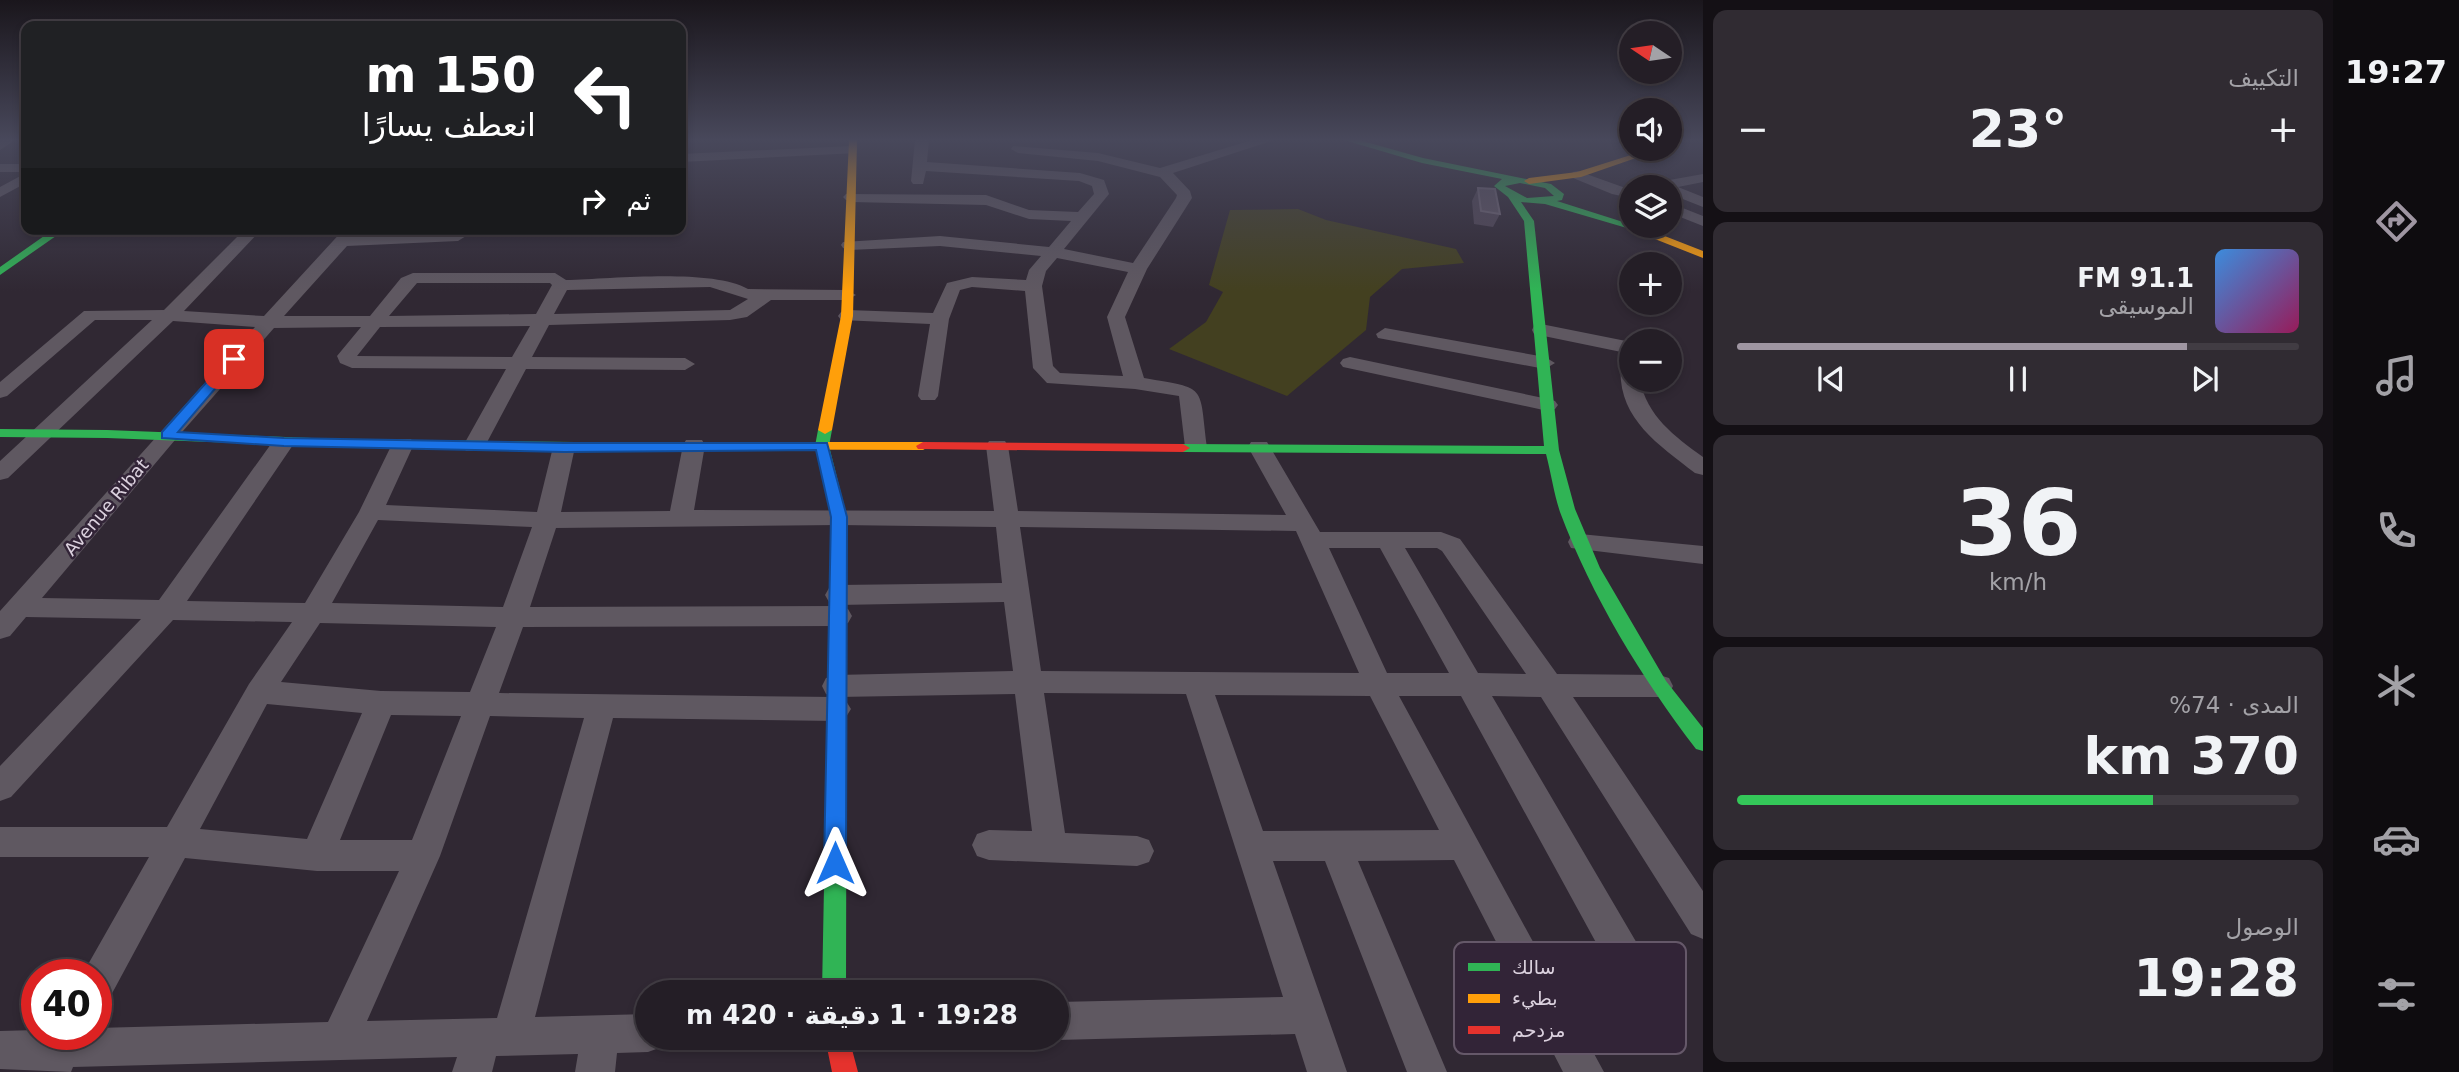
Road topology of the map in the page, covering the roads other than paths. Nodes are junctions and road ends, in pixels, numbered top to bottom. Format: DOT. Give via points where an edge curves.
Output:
graph roads {
  1 [pos="851,190"];
  2 [pos="917,190"];
  3 [pos="1101,190"];
  4 [pos="1181,190"];
  5 [pos="1540,190"];
  6 [pos="1560,190"];
  7 [pos="1506,191"];
  8 [pos="1682,193"];
  9 [pos="851,197"];
  10 [pos="1551,197"];
  11 [pos="916,199"];
  12 [pos="1703,202"];
  13 [pos="1682,213"];
  14 [pos="1082,218"];
  15 [pos="1529,221"];
  16 [pos="1703,221"];
  17 [pos="1619,222"];
  18 [pos="32,235"];
  19 [pos="52,235"];
  20 [pos="248,235"];
  21 [pos="348,235"];
  22 [pos="458,236"];
  23 [pos="1662,238"];
  24 [pos="849,245"];
  25 [pos="1053,252"];
  26 [pos="1703,254"];
  27 [pos="0,257"];
  28 [pos="1138,269"];
  29 [pos="0,272"];
  30 [pos="561,285"];
  31 [pos="1033,286"];
  32 [pos="766,295"];
  33 [pos="847,295"];
  34 [pos="169,315"];
  35 [pos="848,316"];
  36 [pos="940,319"];
  37 [pos="374,320"];
  38 [pos="541,320"];
  39 [pos="267,322"];
  40 [pos="1541,330"];
  41 [pos="1385,334"];
  42 [pos="1619,346"];
  43 [pos="1350,363"];
  44 [pos="1545,363"];
  45 [pos="520,364"];
  46 [pos="685,364"];
  47 [pos="1135,383"];
  48 [pos="0,392"];
  49 [pos="1632,392"];
  50 [pos="928,396"];
  51 [pos="1548,405"];
  52 [pos="43,432"];
  53 [pos="0,433"];
  54 [pos="167,435"];
  55 [pos="284,442"];
  56 [pos="403,444"];
  57 [pos="694,445"];
  58 [pos="474,446"];
  59 [pos="822,446"];
  60 [pos="997,446"];
  61 [pos="564,447"];
  62 [pos="1196,447"];
  63 [pos="1259,447"];
  64 [pos="1552,450"];
  65 [pos="1703,468"];
  66 [pos="0,473"];
  67 [pos="371,512"];
  68 [pos="681,517"];
  69 [pos="839,517"];
  70 [pos="547,520"];
  71 [pos="1005,521"];
  72 [pos="1309,531"];
  73 [pos="1388,540"];
  74 [pos="1580,542"];
  75 [pos="1703,555"];
  76 [pos="1015,592"];
  77 [pos="839,605"];
  78 [pos="21,607"];
  79 [pos="166,610"];
  80 [pos="313,613"];
  81 [pos="513,617"];
  82 [pos="0,629"];
  83 [pos="1027,682"];
  84 [pos="1197,683"];
  85 [pos="1378,684"];
  86 [pos="1468,685"];
  87 [pos="1549,685"];
  88 [pos="1659,686"];
  89 [pos="259,692"];
  90 [pos="836,698"];
  91 [pos="381,703"];
  92 [pos="480,703"];
  93 [pos="602,706"];
  94 [pos="1703,743"];
  95 [pos="0,787"];
  96 [pos="0,842"];
  97 [pos="176,842"];
  98 [pos="989,845"];
  99 [pos="1335,845"];
  100 [pos="1464,845"];
  101 [pos="1251,846"];
  102 [pos="1050,847"];
  103 [pos="1137,851"];
  104 [pos="317,855"];
  105 [pos="423,856"];
  106 [pos="1703,922"];
  107 [pos="1515,942"];
  108 [pos="1615,942"];
  109 [pos="111,959"];
  110 [pos="834,980"];
  111 [pos="1306,1015"];
  112 [pos="1069,1021"];
  113 [pos="635,1033"];
  114 [pos="600,1034"];
  115 [pos="339,1041"];
  116 [pos="488,1049"];
  117 [pos="0,1050"];
  118 [pos="840,1050"];
  119 [pos="60,1051"];
  120 [pos="1574,1054"];
  121 [pos="595,1072"];
  122 [pos="845,1072"];
  123 [pos="1327,1072"];
  124 [pos="1427,1072"];
  125 [pos="1584,1072"];
  1 -- 9 [label="street"];
  2 -- 11 [label="street"];
  3 -- 14 [label="street"];
  4 -- 28 [label="street" via="1184,198"];
  5 -- 10 [label="street"];
  6 -- 10 [label="street"];
  7 -- 10 [label="street"];
  7 -- 15 [label="street"];
  8 -- 12 [label="street"];
  9 -- 11 [label="street"];
  9 -- 24 [label="street"];
  10 -- 15 [label="street"];
  10 -- 17 [label="street"];
  11 -- 14 [label="street" via="986,200 1024,212"];
  13 -- 16 [label="street"];
  14 -- 25 [label="street"];
  15 -- 40 [label="street"];
  18 -- 27 [label="street"];
  19 -- 29 [label="street"];
  20 -- 34 [label="street"];
  21 -- 22 [label="street"];
  21 -- 39 [label="street, Avenue Ribat"];
  23 -- 26 [label="street"];
  24 -- 25 [label="street" via="940,240"];
  24 -- 33 [label="street"];
  25 -- 28 [label="street"];
  25 -- 31 [label="street" via="1038,270"];
  28 -- 47 [label="street" via="1116,317"];
  30 -- 32 [label="street" via="710,282 744,294"];
  30 -- 37 [label="street" via="555,278 413,278"];
  30 -- 38 [label="street"];
  31 -- 36 [label="street" via="957,284"];
  31 -- 47 [label="street" via="1043,368 1049,377"];
  32 -- 33 [label="street"];
  32 -- 38 [label="street" via="741,313 730,315"];
  33 -- 35 [label="street"];
  34 -- 39 [label="street"];
  34 -- 48 [label="street" via="90,314"];
  34 -- 52 [label="street"];
  35 -- 36 [label="street"];
  35 -- 59 [label="street"];
  36 -- 50 [label="street"];
  37 -- 38 [label="street"];
  37 -- 39 [label="street"];
  37 -- 45 [label="street" via="347,359"];
  38 -- 45 [label="street"];
  39 -- 54 [label="street, Avenue Ribat"];
  40 -- 42 [label="street"];
  40 -- 44 [label="street"];
  41 -- 44 [label="street"];
  43 -- 51 [label="street"];
  44 -- 51 [label="street"];
  45 -- 46 [label="street"];
  45 -- 58 [label="street"];
  47 -- 62 [label="street" via="1177,389 1190,396"];
  49 -- 65 [label="street" via="1646,419"];
  51 -- 64 [label="street"];
  52 -- 53 [label="street"];
  52 -- 54 [label="street"];
  52 -- 66 [label="street"];
  54 -- 55 [label="street"];
  54 -- 78 [label="street, Avenue Ribat"];
  55 -- 56 [label="street"];
  55 -- 79 [label="street"];
  56 -- 58 [label="street"];
  56 -- 67 [label="street"];
  57 -- 59 [label="street"];
  57 -- 61 [label="street"];
  57 -- 68 [label="street"];
  58 -- 61 [label="street"];
  59 -- 60 [label="street"];
  59 -- 69 [label="street"];
  60 -- 62 [label="street"];
  60 -- 71 [label="street"];
  61 -- 70 [label="street"];
  62 -- 63 [label="street"];
  63 -- 64 [label="street"];
  63 -- 72 [label="street"];
  64 -- 74 [label="street"];
  67 -- 70 [label="street"];
  67 -- 80 [label="street"];
  68 -- 69 [label="street"];
  68 -- 70 [label="street"];
  69 -- 71 [label="street"];
  69 -- 77 [label="street"];
  70 -- 81 [label="street"];
  71 -- 72 [label="street"];
  71 -- 76 [label="street"];
  72 -- 73 [label="street"];
  72 -- 85 [label="street"];
  73 -- 86 [label="street"];
  73 -- 87 [label="street" via="1441,540 1451,545"];
  74 -- 75 [label="street"];
  74 -- 88 [label="street"];
  76 -- 77 [label="street"];
  76 -- 83 [label="street"];
  77 -- 81 [label="street"];
  77 -- 90 [label="street"];
  78 -- 79 [label="street"];
  78 -- 82 [label="street, Avenue Ribat"];
  79 -- 80 [label="street"];
  79 -- 95 [label="street"];
  80 -- 81 [label="street"];
  80 -- 89 [label="street"];
  81 -- 92 [label="street"];
  83 -- 84 [label="street"];
  83 -- 90 [label="street"];
  83 -- 102 [label="street"];
  84 -- 85 [label="street"];
  84 -- 101 [label="street"];
  85 -- 86 [label="street"];
  85 -- 100 [label="street"];
  86 -- 87 [label="street"];
  86 -- 108 [label="street"];
  87 -- 88 [label="street"];
  87 -- 106 [label="street"];
  88 -- 94 [label="street"];
  89 -- 91 [label="street"];
  89 -- 97 [label="street"];
  90 -- 93 [label="street"];
  90 -- 110 [label="street"];
  91 -- 92 [label="street"];
  91 -- 104 [label="street"];
  92 -- 93 [label="street"];
  92 -- 105 [label="street"];
  93 -- 116 [label="street"];
  96 -- 97 [label="street"];
  97 -- 104 [label="street"];
  97 -- 109 [label="street"];
  98 -- 102 [label="street"];
  99 -- 100 [label="street"];
  99 -- 101 [label="street"];
  99 -- 124 [label="street"];
  100 -- 107 [label="street"];
  101 -- 111 [label="street"];
  102 -- 103 [label="street"];
  104 -- 105 [label="street"];
  105 -- 115 [label="street"];
  111 -- 112 [label="street"];
  111 -- 123 [label="street"];
  113 -- 114 [label="street"];
  114 -- 116 [label="street"];
  114 -- 121 [label="street"];
  115 -- 116 [label="street"];
  115 -- 119 [label="street"];
  117 -- 119 [label="street"];
  118 -- 122 [label="street"];
  120 -- 125 [label="street"];
}
